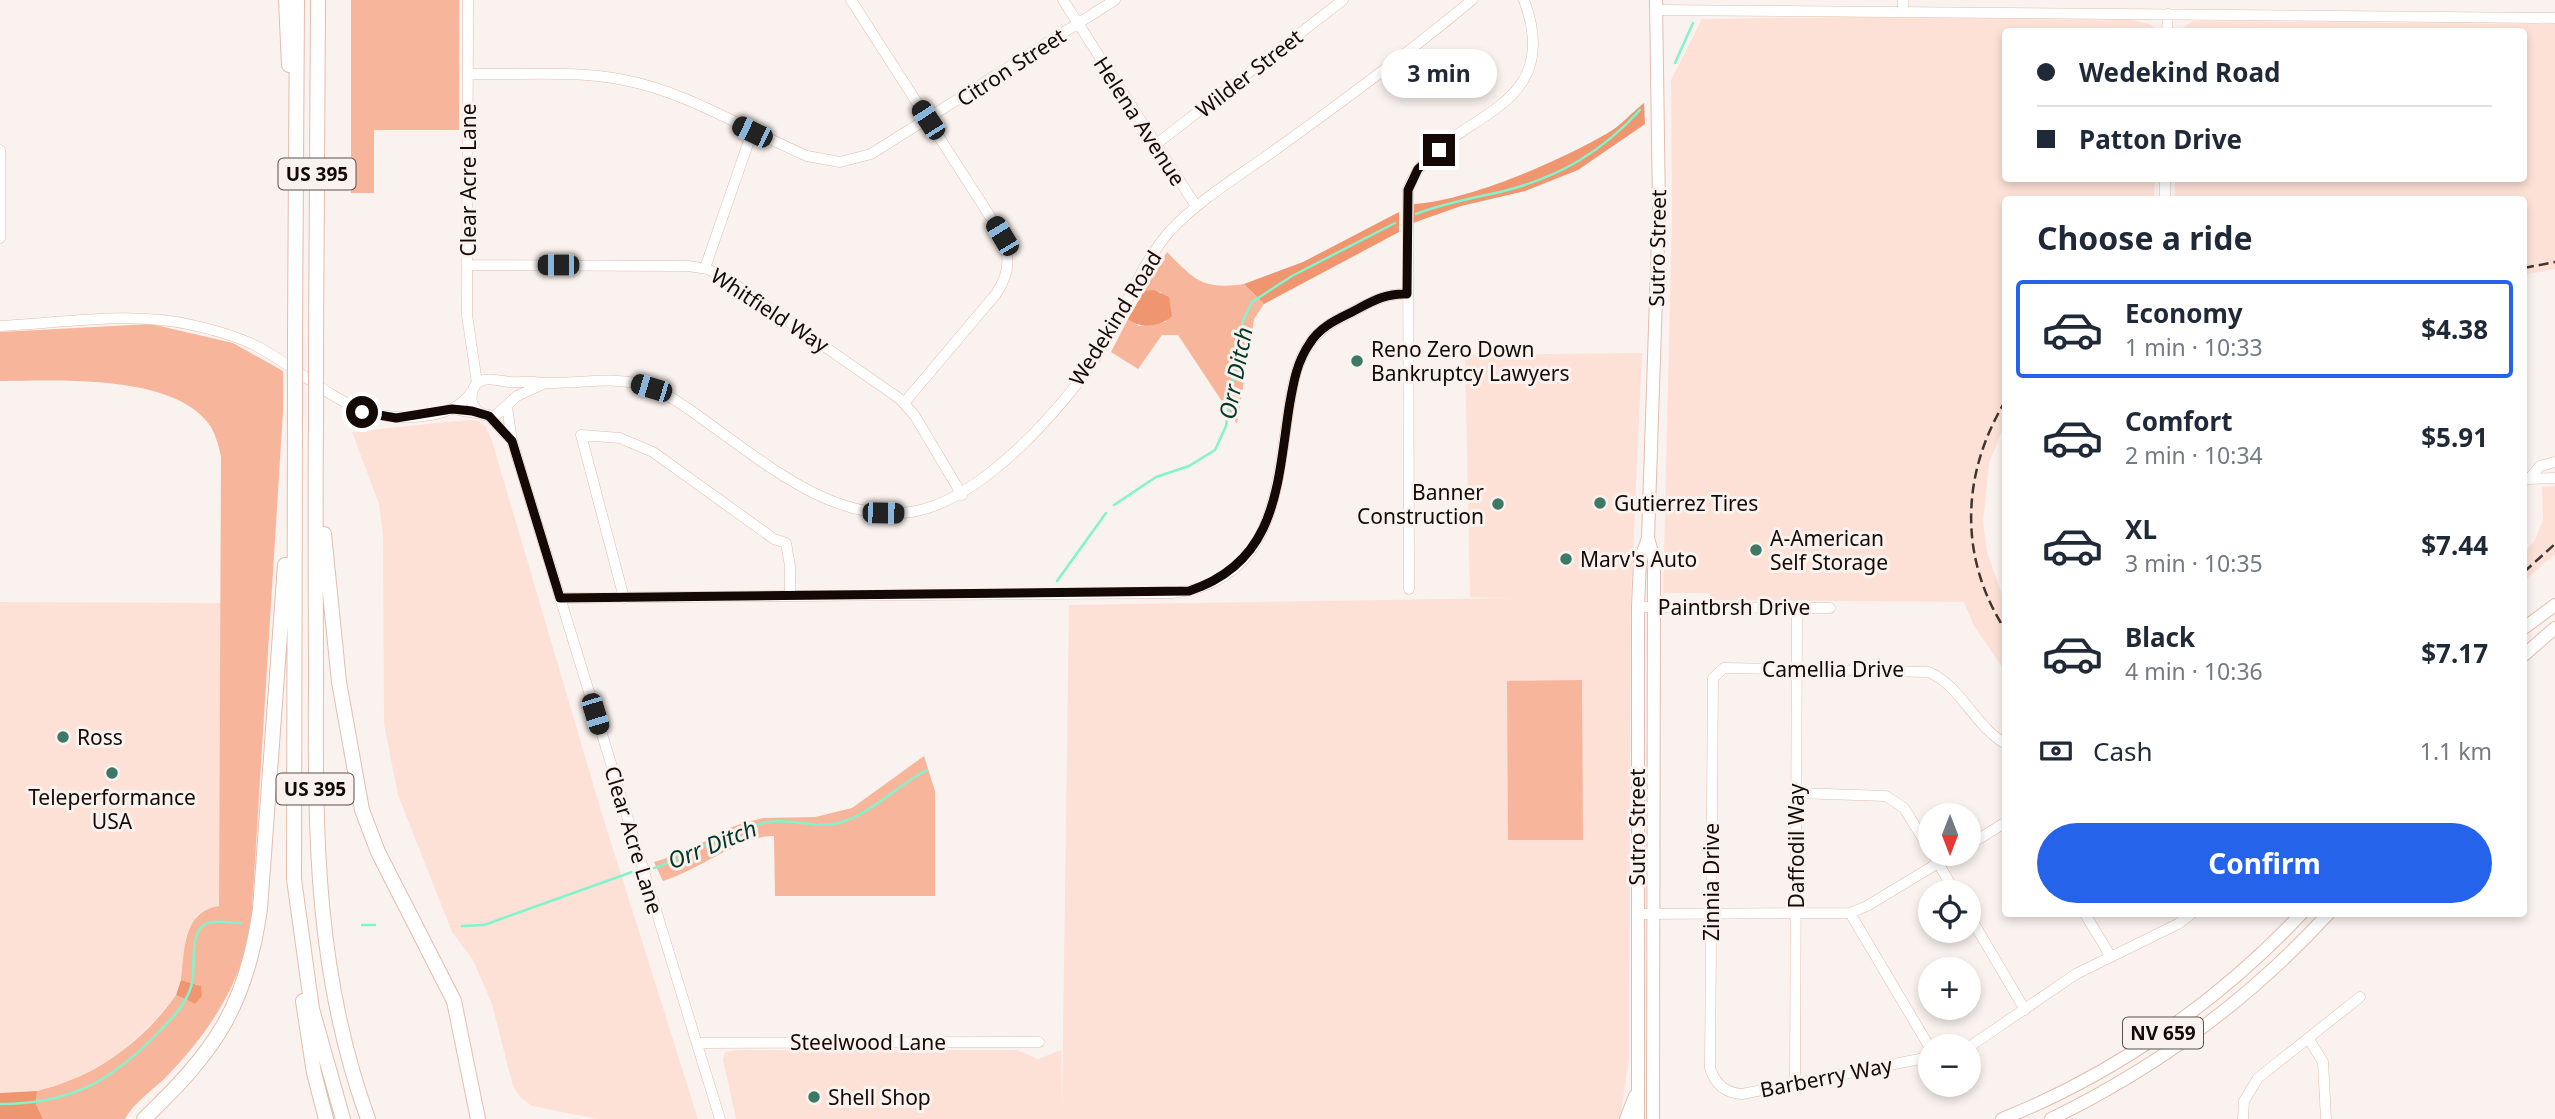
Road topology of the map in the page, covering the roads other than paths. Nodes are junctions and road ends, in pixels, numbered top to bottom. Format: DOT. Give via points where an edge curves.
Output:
graph roads {
  1 [pos="286,0"];
  2 [pos="297,0"];
  3 [pos="318,0"];
  4 [pos="468,0"];
  5 [pos="851,0"];
  6 [pos="1063,0"];
  7 [pos="1115,0"];
  8 [pos="1343,0"];
  9 [pos="1472,0"];
  10 [pos="1524,0"];
  11 [pos="1903,0"];
  12 [pos="1656,5"];
  13 [pos="1903,12"];
  14 [pos="2168,14"];
  15 [pos="2555,18"];
  16 [pos="1078,24"];
  17 [pos="2167,28"];
  18 [pos="468,74"];
  19 [pos="928,120"];
  20 [pos="752,132"];
  21 [pos="296,133"];
  22 [pos="1155,145"];
  23 [pos="0,150"];
  24 [pos="1196,206"];
  25 [pos="0,238"];
  26 [pos="468,265"];
  27 [pos="705,268"];
  28 [pos="1407,294"];
  29 [pos="0,326"];
  30 [pos="476,358"];
  31 [pos="497,379"];
  32 [pos="543,384"];
  33 [pos="475,386"];
  34 [pos="904,403"];
  35 [pos="508,405"];
  36 [pos="452,409"];
  37 [pos="486,416"];
  38 [pos="512,441"];
  39 [pos="316,452"];
  40 [pos="2555,462"];
  41 [pos="2555,478"];
  42 [pos="2527,479"];
  43 [pos="2527,480"];
  44 [pos="294,487"];
  45 [pos="962,495"];
  46 [pos="1648,538"];
  47 [pos="1409,589"];
  48 [pos="790,596"];
  49 [pos="560,598"];
  50 [pos="624,598"];
  51 [pos="2555,605"];
  52 [pos="1639,607"];
  53 [pos="1654,607"];
  54 [pos="1797,608"];
  55 [pos="1830,608"];
  56 [pos="2527,626"];
  57 [pos="2555,628"];
  58 [pos="2527,651"];
  59 [pos="1797,668"];
  60 [pos="1716,673"];
  61 [pos="2002,741"];
  62 [pos="1796,793"];
  63 [pos="2002,824"];
  64 [pos="1918,830"];
  65 [pos="1981,838"];
  66 [pos="1921,866"];
  67 [pos="1850,913"];
  68 [pos="1637,914"];
  69 [pos="1653,914"];
  70 [pos="1711,914"];
  71 [pos="1796,914"];
  72 [pos="2087,917"];
  73 [pos="2187,917"];
  74 [pos="2298,917"];
  75 [pos="2325,917"];
  76 [pos="299,933"];
  77 [pos="1981,935"];
  78 [pos="2111,957"];
  79 [pos="2360,997"];
  80 [pos="2025,1010"];
  81 [pos="1922,1034"];
  82 [pos="2308,1038"];
  83 [pos="1981,1039"];
  84 [pos="1039,1042"];
  85 [pos="697,1043"];
  86 [pos="1637,1047"];
  87 [pos="1654,1051"];
  88 [pos="1918,1058"];
  89 [pos="1795,1084"];
  90 [pos="1722,1088"];
  91 [pos="1637,1092"];
  92 [pos="1653,1100"];
  93 [pos="479,1116"];
  94 [pos="144,1119"];
  95 [pos="326,1119"];
  96 [pos="343,1119"];
  97 [pos="368,1119"];
  98 [pos="720,1119"];
  99 [pos="1626,1119"];
  100 [pos="1638,1119"];
  101 [pos="1653,1119"];
  102 [pos="1661,1119"];
  103 [pos="2002,1119"];
  104 [pos="2051,1119"];
  105 [pos="2243,1119"];
  106 [pos="2326,1119"];
  1 -- 21 [label="highway"];
  2 -- 21 [label="highway, US 395"];
  3 -- 39 [label="highway, US 395, bridge"];
  4 -- 18 [label="street, Clear Acre Lane"];
  5 -- 19 [label="street"];
  6 -- 16 [label="street, Helena Avenue"];
  7 -- 16 [label="street, Citron Street"];
  8 -- 22 [label="street, Wilder Street"];
  9 -- 24 [label="street, Wedekind Road"];
  10 -- 28 [label="street" via="1533,44 1520,86 1426,160 1412,178 1406,202"];
  11 -- 13 [label="street"];
  12 -- 13 [label="street"];
  12 -- 46 [label="main road, Sutro Street" via="1659,208"];
  13 -- 14 [label="street"];
  14 -- 15 [label="street"];
  14 -- 17 [label="street"];
  16 -- 19 [label="street, Citron Street"];
  16 -- 22 [label="street, Helena Avenue"];
  18 -- 20 [label="street, Citron Street" via="625,80 665,92"];
  18 -- 26 [label="street, Clear Acre Lane"];
  19 -- 20 [label="street, Citron Street" via="872,154 840,162 807,156"];
  19 -- 34 [label="street" via="1002,236 1009,266 996,294"];
  20 -- 27 [label="street"];
  21 -- 44 [label="highway, US 395, bridge"];
  22 -- 24 [label="street, Helena Avenue"];
  23 -- 25 [label="street"];
  24 -- 45 [label="street, Wedekind Road" via="1158,246 1102,347 1070,392 1023,442"];
  26 -- 27 [label="street, Whitfield Way"];
  26 -- 30 [label="street, Clear Acre Lane" via="468,327"];
  27 -- 34 [label="street, Whitfield Way"];
  28 -- 47 [label="street"];
  28 -- 48 [label="street" via="1380,297 1330,323 1311,341 1294,379 1275,494 1263,534 1242,562 1208,585 1173,593"];
  29 -- 36 [label="street" via="164,319 249,342 362,412 396,418"];
  30 -- 31 [label="street, Clear Acre Lane"];
  30 -- 33 [label="street, Clear Acre Lane"];
  31 -- 32 [label="street, Wedekind Road"];
  31 -- 33 [label="street"];
  31 -- 35 [label="street" via="509,391"];
  32 -- 35 [label="street, Wedekind Road"];
  32 -- 45 [label="street, Wedekind Road" via="615,380 651,388 683,405 790,481 866,511 912,512"];
  33 -- 36 [label="street" via="466,400"];
  33 -- 37 [label="street" via="471,401"];
  34 -- 45 [label="street, Whitfield Way"];
  35 -- 37 [label="street" via="501,413"];
  35 -- 38 [label="street, Clear Acre Lane"];
  36 -- 37 [label="street"];
  37 -- 38 [label="street, Clear Acre Lane"];
  38 -- 49 [label="street, Clear Acre Lane"];
  39 -- 93 [label="highway" via="339,682 362,810 378,852 454,1001"];
  39 -- 97 [label="highway, US 395" via="317,876 334,996"];
  40 -- 42 [label="street" via="2540,466"];
  41 -- 43 [label="street"];
  44 -- 76 [label="highway, US 395" via="292,825"];
  44 -- 94 [label="highway" via="260,909 251,963 234,1009 212,1045 177,1089"];
  46 -- 52 [label="main road, Sutro Street" via="1640,561"];
  46 -- 53 [label="main road, Sutro Street" via="1654,559"];
  48 -- 50 [label="street"];
  48 -- 50 [label="street" via="786,543 653,452 620,438 580,435"];
  49 -- 50 [label="street"];
  49 -- 85 [label="street, Clear Acre Lane"];
  51 -- 56 [label="main road"];
  52 -- 53 [label="street, Paintbrsh Drive"];
  52 -- 68 [label="main road, Sutro Street"];
  53 -- 54 [label="street, Paintbrsh Drive"];
  53 -- 69 [label="main road, Sutro Street"];
  54 -- 55 [label="street, Paintbrsh Drive"];
  54 -- 59 [label="street, Daffodil Way"];
  57 -- 58 [label="main road"];
  59 -- 60 [label="street, Camellia Drive" via="1724,668"];
  59 -- 61 [label="street, Camellia Drive" via="1929,671 1948,683"];
  59 -- 62 [label="street, Daffodil Way"];
  60 -- 70 [label="street, Zinnia Drive" via="1712,684"];
  62 -- 64 [label="street" via="1886,796 1904,808"];
  62 -- 71 [label="street, Daffodil Way"];
  63 -- 65 [label="street"];
  66 -- 67 [label="street" via="1867,906"];
  67 -- 71 [label="street"];
  67 -- 81 [label="street"];
  68 -- 69 [label="street"];
  68 -- 86 [label="main road, Sutro Street"];
  69 -- 70 [label="street"];
  69 -- 87 [label="main road, Sutro Street"];
  70 -- 71 [label="street"];
  70 -- 90 [label="street, Zinnia Drive" via="1710,1068"];
  71 -- 89 [label="street, Daffodil Way"];
  72 -- 78 [label="street"];
  73 -- 78 [label="street"];
  74 -- 103 [label="main road, NV 659" via="2246,967 2166,1031 2082,1082"];
  75 -- 104 [label="main road, NV 659" via="2255,986 2196,1033 2115,1086"];
  76 -- 95 [label="highway" via="305,1025"];
  76 -- 96 [label="highway, US 395" via="312,1009"];
  77 -- 80 [label="street"];
  78 -- 80 [label="street" via="2076,974"];
  79 -- 82 [label="street"];
  80 -- 83 [label="street"];
  82 -- 105 [label="street" via="2258,1078 2244,1101"];
  82 -- 106 [label="street" via="2323,1062"];
  84 -- 85 [label="street, Steelwood Lane"];
  85 -- 98 [label="street, Clear Acre Lane"];
  86 -- 87 [label="main road"];
  86 -- 91 [label="main road, Sutro Street"];
  87 -- 92 [label="main road, Sutro Street"];
  88 -- 89 [label="street, Barberry Way"];
  89 -- 90 [label="street, Barberry Way" via="1742,1094"];
  91 -- 99 [label="main road"];
  91 -- 100 [label="main road, Sutro Street"];
  92 -- 101 [label="main road, Sutro Street"];
  92 -- 102 [label="main road"];
}
